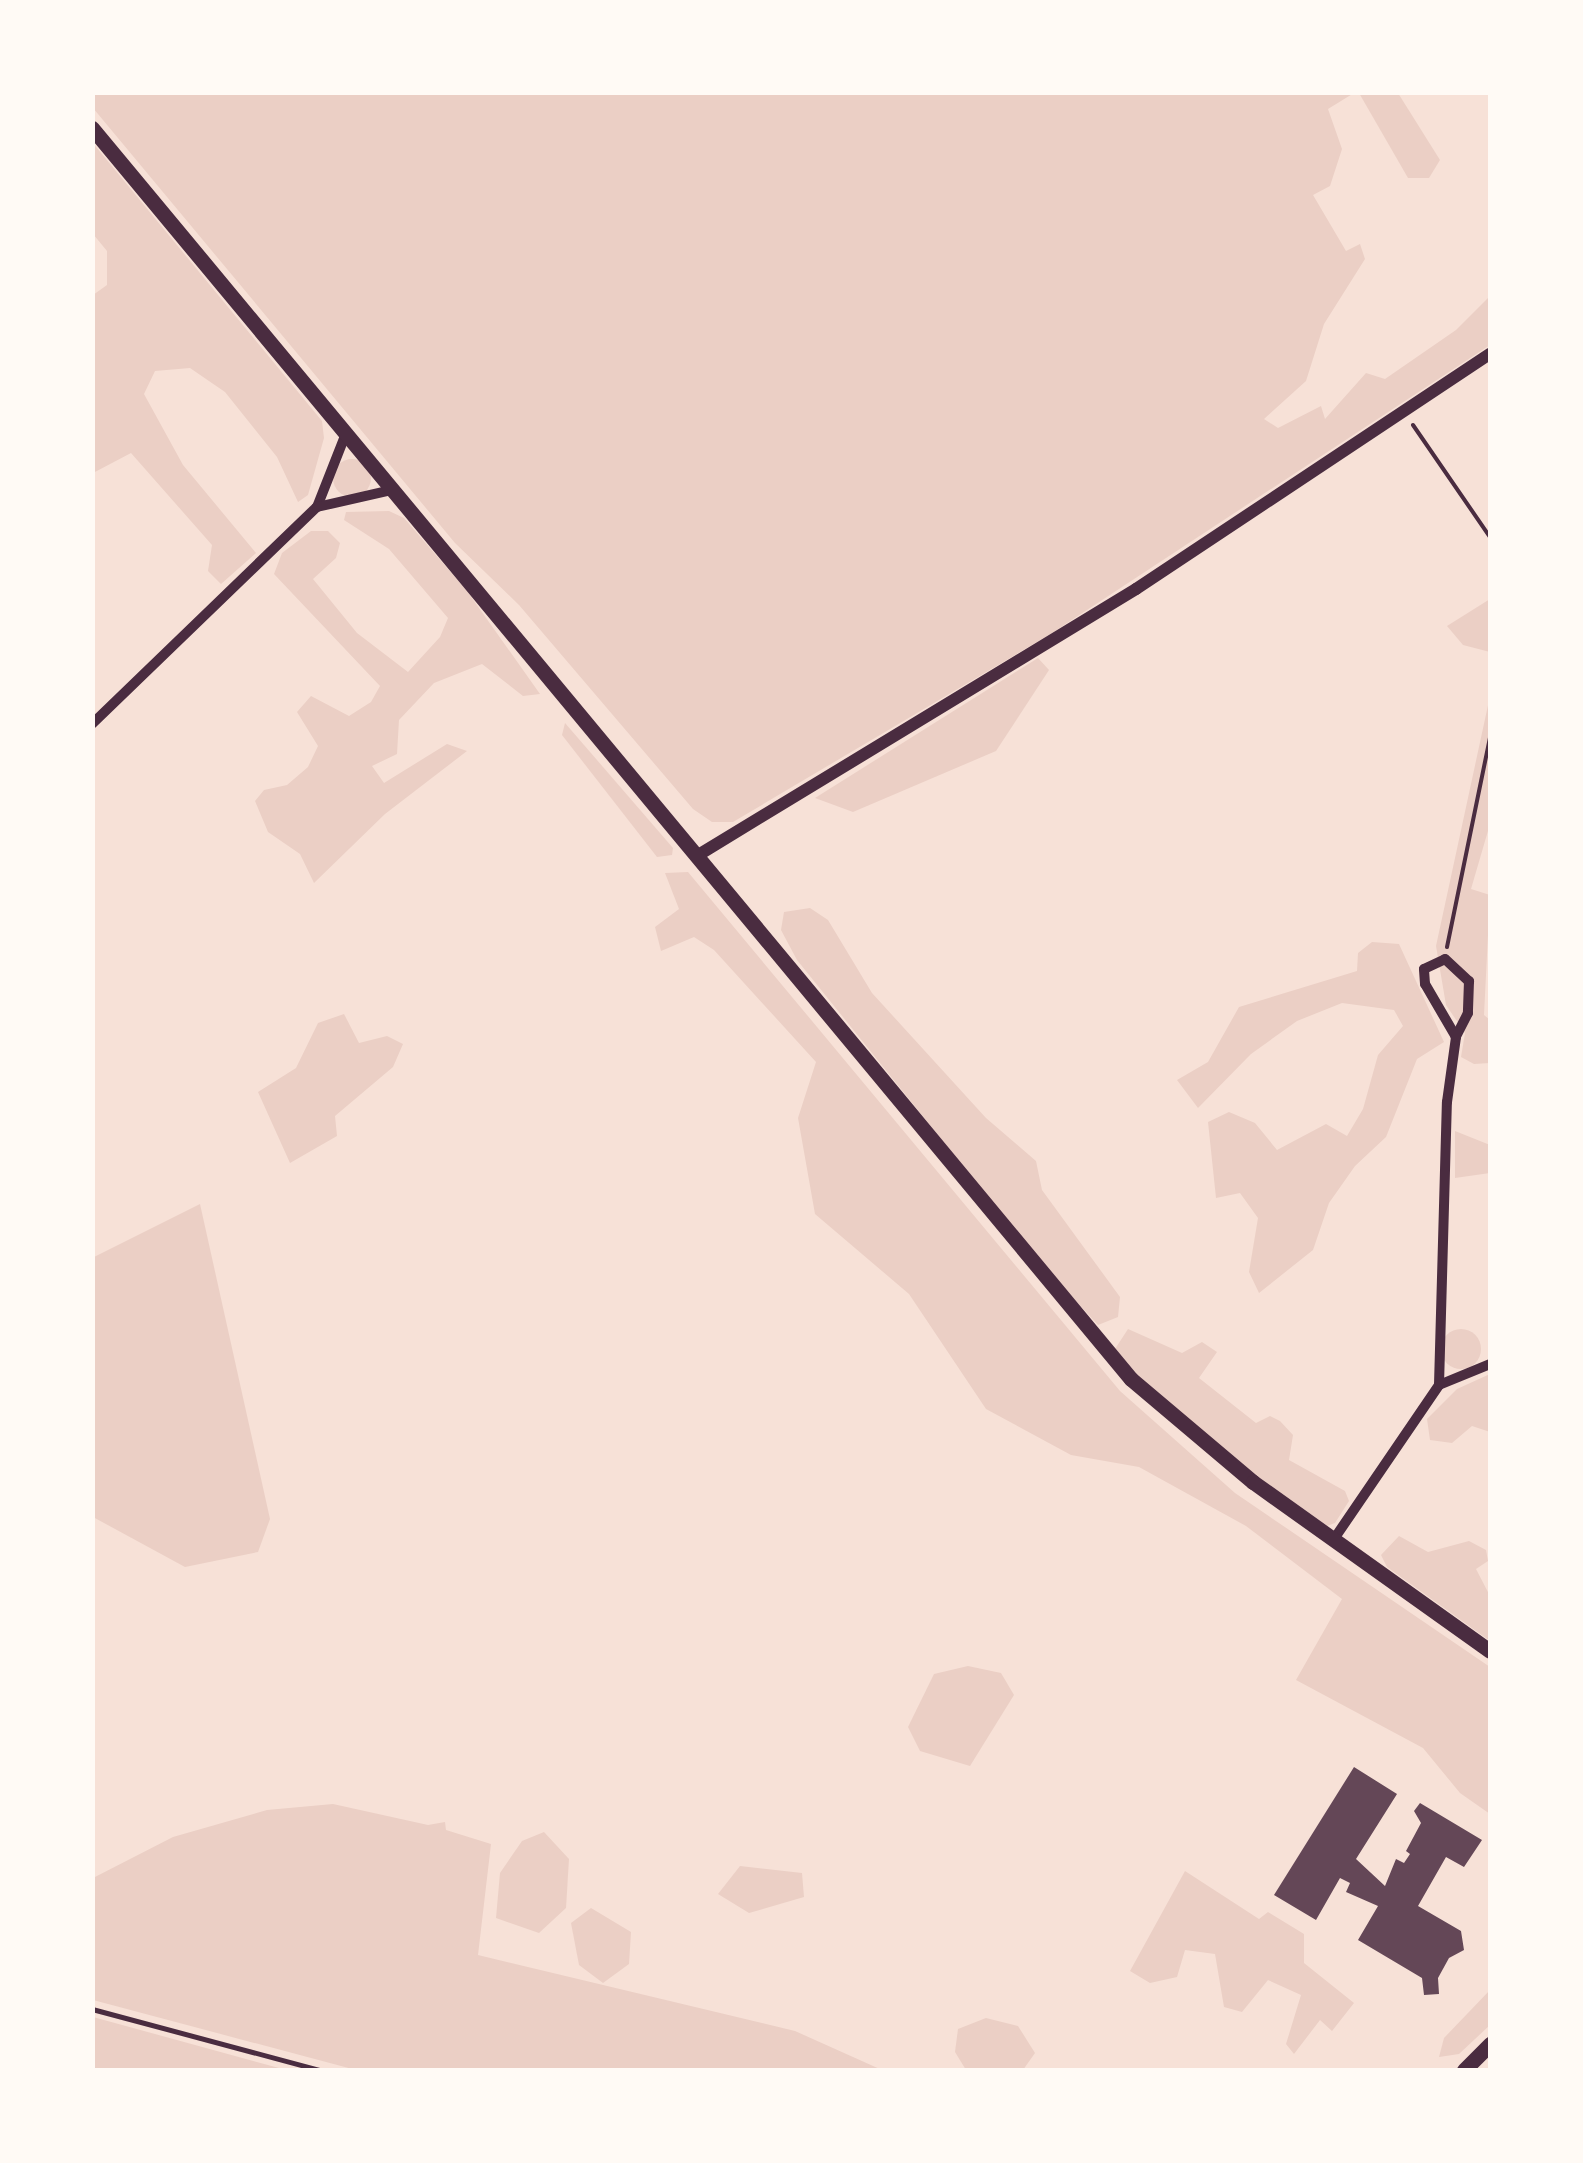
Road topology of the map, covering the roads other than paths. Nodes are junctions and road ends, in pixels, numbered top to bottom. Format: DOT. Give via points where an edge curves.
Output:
graph roads {
  1 [pos="92,128"];
  2 [pos="1490,354"];
  3 [pos="346,436"];
  4 [pos="390,490"];
  5 [pos="317,508"];
  6 [pos="92,724"];
  7 [pos="700,854"];
  8 [pos="1456,1037"];
  9 [pos="1490,1364"];
  10 [pos="1440,1385"];
  11 [pos="1334,1539"];
  12 [pos="1490,1651"];
  13 [pos="92,2009"];
  14 [pos="1490,2044"];
  15 [pos="319,2070"];
  16 [pos="1464,2070"];
  1 -- 3 [label="main road"];
  2 -- 7 [label="street" via="1136,589"];
  3 -- 4 [label="main road"];
  3 -- 5 [label="street"];
  4 -- 5 [label="street"];
  4 -- 7 [label="main road"];
  5 -- 6 [label="street"];
  7 -- 11 [label="main road" via="1131,1379 1253,1482"];
  8 -- 8 [label="street" via="1468,1013 1469,980 1445,959 1424,969 1425,984"];
  8 -- 10 [label="street" via="1447,1102"];
  9 -- 10 [label="street"];
  10 -- 11 [label="street"];
  11 -- 12 [label="main road"];
  13 -- 15 [label="lane"];
  14 -- 16 [label="main road"];
}
